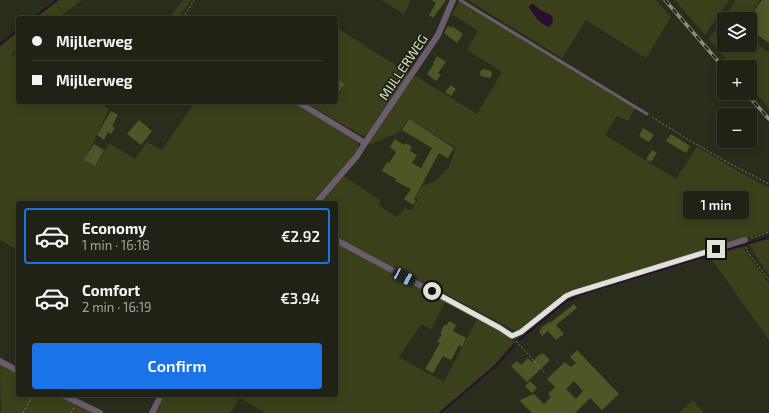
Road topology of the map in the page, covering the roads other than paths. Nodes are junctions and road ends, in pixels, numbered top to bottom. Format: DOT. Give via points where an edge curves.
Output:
graph roads {
  1 [pos="453,0"];
  2 [pos="460,0"];
  3 [pos="301,104"];
  4 [pos="647,114"];
  5 [pos="365,143"];
  6 [pos="318,201"];
  7 [pos="745,240"];
  8 [pos="338,241"];
  9 [pos="0,361"];
  10 [pos="16,370"];
  11 [pos="67,397"];
  12 [pos="160,397"];
  13 [pos="100,413"];
  14 [pos="152,413"];
  1 -- 5 [label="street, MIJLLERWEG" via="438,35"];
  2 -- 4 [label="lane"];
  3 -- 5 [label="street"];
  5 -- 6 [label="street, MIJLLERWEG" via="358,156"];
  7 -- 8 [label="street" via="573,293 512,336"];
  9 -- 10 [label="street"];
  11 -- 13 [label="street"];
  12 -- 14 [label="street"];
}
